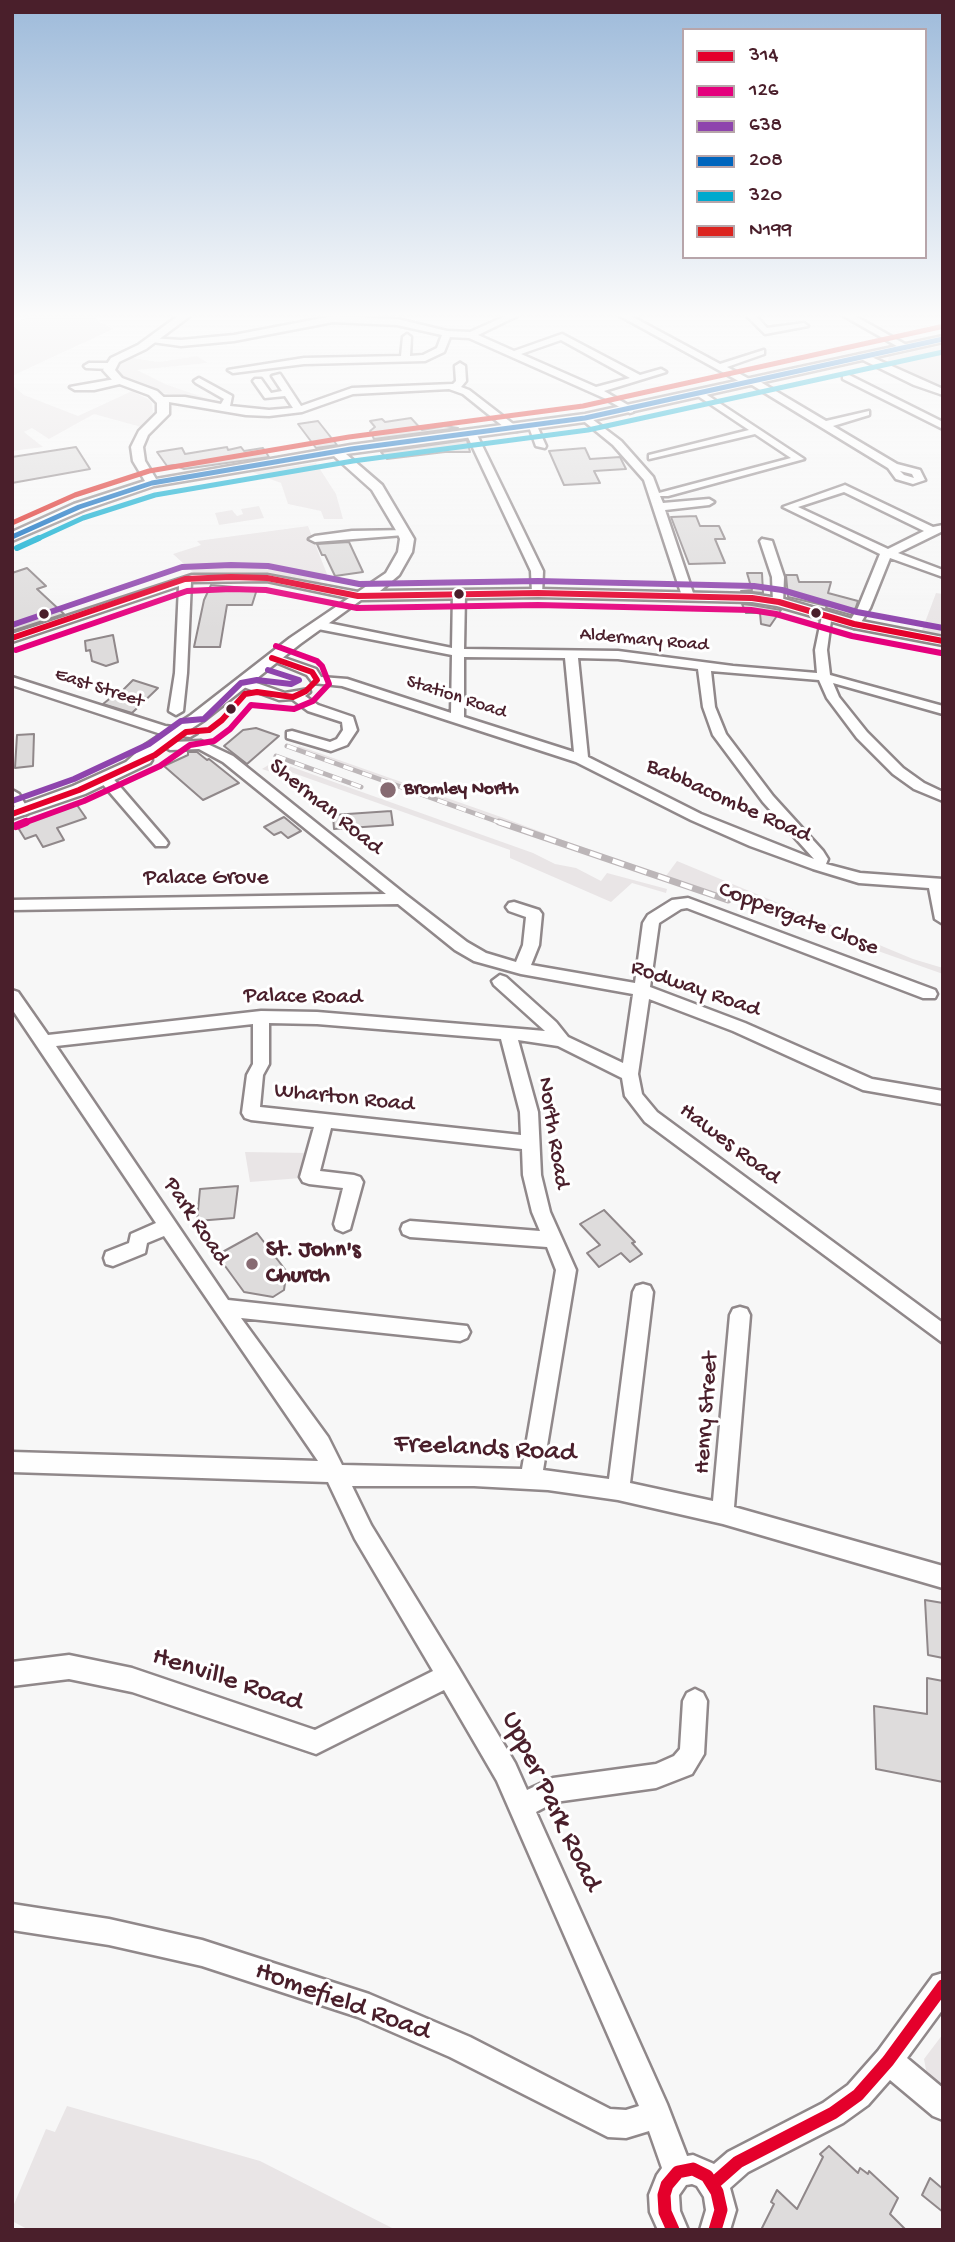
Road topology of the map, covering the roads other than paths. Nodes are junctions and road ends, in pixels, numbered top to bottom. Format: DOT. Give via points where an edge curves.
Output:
graph roads {
  1 [pos="156,421"];
  2 [pos="502,421"];
  3 [pos="567,421"];
  4 [pos="588,421"];
  5 [pos="741,421"];
  6 [pos="817,421"];
  7 [pos="839,421"];
  8 [pos="824,425"];
  9 [pos="531,426"];
  10 [pos="513,429"];
  11 [pos="757,431"];
  12 [pos="472,435"];
  13 [pos="541,446"];
  14 [pos="351,449"];
  15 [pos="337,452"];
  16 [pos="653,457"];
  17 [pos="893,466"];
  18 [pos="367,477"];
  19 [pos="152,483"];
  20 [pos="669,495"];
  21 [pos="709,502"];
  22 [pos="659,507"];
  23 [pos="938,529"];
  24 [pos="404,532"];
  25 [pos="12,537"];
  26 [pos="315,539"];
  27 [pos="766,541"];
  28 [pos="888,553"];
  29 [pos="396,567"];
  30 [pos="943,573"];
  31 [pos="186,579"];
  32 [pos="383,583"];
  33 [pos="538,593"];
  34 [pos="459,594"];
  35 [pos="393,595"];
  36 [pos="358,596"];
  37 [pos="688,596"];
  38 [pos="779,602"];
  39 [pos="828,616"];
  40 [pos="854,624"];
  41 [pos="317,625"];
  42 [pos="12,638"];
  43 [pos="943,641"];
  44 [pos="459,653"];
  45 [pos="571,654"];
  46 [pos="272,658"];
  47 [pos="704,666"];
  48 [pos="824,677"];
  49 [pos="317,680"];
  50 [pos="12,681"];
  51 [pos="242,682"];
  52 [pos="297,696"];
  53 [pos="943,710"];
  54 [pos="176,711"];
  55 [pos="457,719"];
  56 [pos="185,732"];
  57 [pos="292,735"];
  58 [pos="220,753"];
  59 [pos="581,759"];
  60 [pos="105,778"];
  61 [pos="12,794"];
  62 [pos="943,797"];
  63 [pos="17,812"];
  64 [pos="161,843"];
  65 [pos="818,866"];
  66 [pos="939,884"];
  67 [pos="401,899"];
  68 [pos="12,905"];
  69 [pos="514,907"];
  70 [pos="653,919"];
  71 [pos="943,919"];
  72 [pos="521,969"];
  73 [pos="500,981"];
  74 [pos="642,990"];
  75 [pos="929,994"];
  76 [pos="12,996"];
  77 [pos="261,1017"];
  78 [pos="507,1032"];
  79 [pos="44,1041"];
  80 [pos="562,1041"];
  81 [pos="630,1074"];
  82 [pos="943,1098"];
  83 [pos="324,1122"];
  84 [pos="528,1143"];
  85 [pos="343,1224"];
  86 [pos="167,1226"];
  87 [pos="410,1229"];
  88 [pos="552,1240"];
  89 [pos="113,1258"];
  90 [pos="643,1292"];
  91 [pos="222,1308"];
  92 [pos="740,1315"];
  93 [pos="460,1332"];
  94 [pos="943,1334"];
  95 [pos="12,1462"];
  96 [pos="337,1474"];
  97 [pos="531,1479"];
  98 [pos="618,1490"];
  99 [pos="723,1514"];
  100 [pos="943,1577"];
  101 [pos="12,1674"];
  102 [pos="450,1675"];
  103 [pos="695,1701"];
  104 [pos="522,1805"];
  105 [pos="12,1917"];
  106 [pos="943,1986"];
  107 [pos="888,2061"];
  108 [pos="943,2106"];
  109 [pos="657,2114"];
  110 [pos="678,2172"];
  111 [pos="713,2183"];
  112 [pos="665,2227"];
  113 [pos="715,2230"];
  1 -- 19 [label="main road" via="137,447 139,461"];
  2 -- 10 [label="street"];
  3 -- 9 [label="main road"];
  4 -- 22 [label="street" via="632,457 649,479"];
  5 -- 11 [label="street"];
  6 -- 8 [label="street"];
  7 -- 8 [label="street"];
  8 -- 17 [label="street"];
  9 -- 10 [label="main road"];
  9 -- 13 [label="street"];
  10 -- 12 [label="main road"];
  11 -- 16 [label="street"];
  11 -- 20 [label="street" via="799,459"];
  12 -- 14 [label="main road"];
  12 -- 33 [label="street" via="537,571"];
  14 -- 15 [label="main road"];
  14 -- 18 [label="main road"];
  15 -- 18 [label="main road"];
  15 -- 19 [label="main road"];
  18 -- 24 [label="main road"];
  19 -- 25 [label="main road"];
  21 -- 22 [label="street"];
  22 -- 37 [label="street"];
  23 -- 28 [label="street"];
  23 -- 28 [label="street" via="845,488 788,507"];
  24 -- 26 [label="street"];
  24 -- 29 [label="main road" via="405,552"];
  27 -- 38 [label="street" via="778,578"];
  28 -- 30 [label="street"];
  28 -- 40 [label="street"];
  29 -- 32 [label="main road"];
  29 -- 36 [label="main road" via="379,574"];
  31 -- 36 [label="street" via="267,578"];
  31 -- 42 [label="street"];
  31 -- 54 [label="street"];
  32 -- 35 [label="main road" via="384,590"];
  32 -- 36 [label="main road"];
  33 -- 34 [label="main road"];
  33 -- 37 [label="main road"];
  34 -- 35 [label="main road"];
  34 -- 44 [label="street"];
  35 -- 36 [label="main road"];
  36 -- 41 [label="main road"];
  37 -- 38 [label="main road"];
  38 -- 39 [label="main road"];
  39 -- 40 [label="main road"];
  39 -- 48 [label="street" via="821,650"];
  40 -- 43 [label="main road"];
  41 -- 44 [label="street, Aldermary Road"];
  41 -- 46 [label="main road"];
  44 -- 45 [label="street, Aldermary Road"];
  44 -- 55 [label="street"];
  45 -- 47 [label="street, Aldermary Road"];
  45 -- 59 [label="street"];
  46 -- 49 [label="street" via="312,672"];
  46 -- 51 [label="main road"];
  47 -- 48 [label="street, Aldermary Road"];
  47 -- 65 [label="street" via="709,707 720,735 768,799 818,854"];
  48 -- 53 [label="street, Aldermary Road"];
  48 -- 62 [label="street" via="834,698 882,757 919,786"];
  49 -- 52 [label="street"];
  49 -- 55 [label="street, Station Road" via="343,682"];
  50 -- 56 [label="street, East Street"];
  51 -- 52 [label="street" via="284,697"];
  51 -- 56 [label="main road"];
  52 -- 57 [label="street" via="313,708 348,720 350,730 342,743 331,747"];
  55 -- 59 [label="street, Station Road"];
  56 -- 58 [label="street, Sherman Road"];
  56 -- 58 [label="street, Sherman Road" via="212,743"];
  56 -- 60 [label="main road"];
  58 -- 67 [label="street, Sherman Road"];
  59 -- 65 [label="street, Babbacombe Road" via="708,823"];
  60 -- 63 [label="main road"];
  60 -- 64 [label="street"];
  61 -- 63 [label="street"];
  65 -- 66 [label="street, Babbacombe Road" via="859,877"];
  66 -- 71 [label="street"];
  67 -- 68 [label="street, Palace Grove"];
  67 -- 72 [label="street, Rodway Road" via="461,946"];
  69 -- 72 [label="street" via="534,914 531,945"];
  70 -- 74 [label="street, Hawes Road"];
  70 -- 75 [label="street, Coppergate Close" via="677,904 688,903"];
  72 -- 74 [label="street, Rodway Road"];
  73 -- 80 [label="street"];
  74 -- 81 [label="street, Hawes Road"];
  74 -- 82 [label="street, Rodway Road" via="869,1084"];
  76 -- 79 [label="street, Park Road"];
  77 -- 78 [label="street, Palace Road"];
  77 -- 79 [label="street, Palace Road"];
  77 -- 83 [label="street, Wharton Road" via="261,1064 250,1112"];
  78 -- 80 [label="street, Palace Road"];
  78 -- 84 [label="street, North Road" via="529,1112"];
  79 -- 86 [label="street, Park Road"];
  80 -- 81 [label="street"];
  81 -- 94 [label="street, Hawes Road" via="634,1096 651,1116"];
  83 -- 84 [label="street, Wharton Road"];
  83 -- 85 [label="street" via="309,1177 354,1182"];
  84 -- 88 [label="street, North Road" via="534,1183"];
  86 -- 89 [label="street" via="138,1239 138,1247"];
  86 -- 91 [label="street, Park Road"];
  87 -- 88 [label="street"];
  88 -- 97 [label="street, North Road" via="566,1270"];
  90 -- 98 [label="street"];
  91 -- 93 [label="street"];
  91 -- 96 [label="street, Park Road" via="321,1444"];
  92 -- 99 [label="street, Henry Street"];
  95 -- 96 [label="street, Freelands Road"];
  96 -- 97 [label="street, Freelands Road"];
  96 -- 102 [label="street, Upper Park Road" via="363,1532"];
  97 -- 98 [label="street, Freelands Road"];
  98 -- 99 [label="street, Freelands Road"];
  99 -- 100 [label="street, Freelands Road"];
  101 -- 102 [label="street, Henville Road" via="69,1667 132,1680 316,1742"];
  102 -- 104 [label="street, Upper Park Road"];
  103 -- 104 [label="street" via="692,1754 683,1765 656,1776 553,1790"];
  104 -- 109 [label="street, Upper Park Road"];
  105 -- 109 [label="street, Homefield Road" via="202,1953 359,2004 460,2047 608,2123 626,2124"];
  106 -- 107 [label="street"];
  107 -- 108 [label="street"];
  107 -- 111 [label="street" via="852,2100 738,2162"];
  109 -- 110 [label="street, Upper Park Road"];
  110 -- 111 [label="street" via="693,2169"];
  110 -- 112 [label="street" via="664,2194"];
  111 -- 113 [label="street" via="721,2210"];
}
